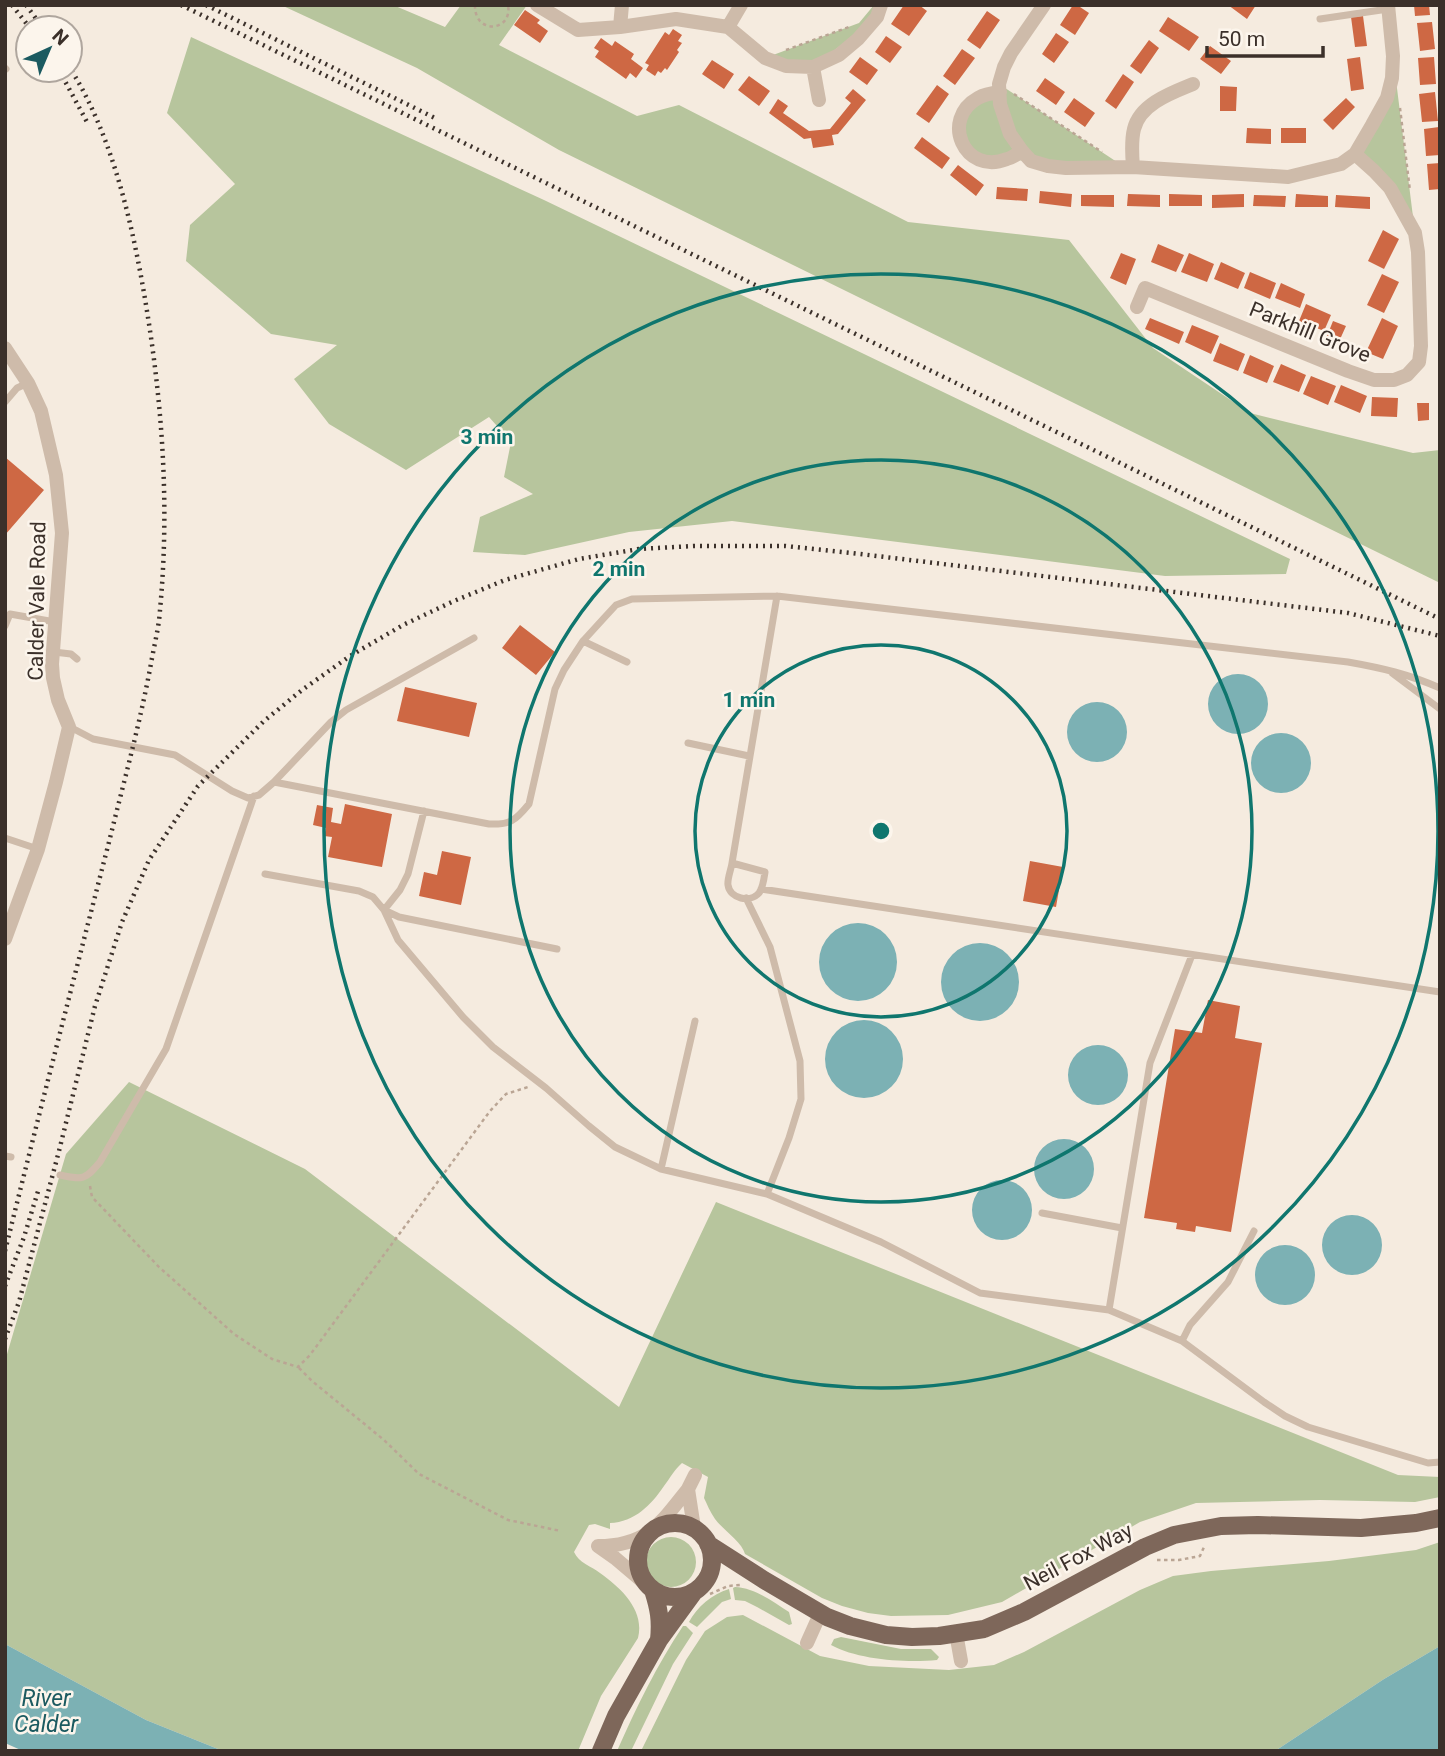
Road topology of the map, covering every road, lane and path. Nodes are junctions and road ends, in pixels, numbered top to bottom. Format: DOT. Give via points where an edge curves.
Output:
graph roads {
  1 [pos="475,5"];
  2 [pos="508,5"];
  3 [pos="537,5"];
  4 [pos="622,5"];
  5 [pos="741,5"];
  6 [pos="881,5"];
  7 [pos="1044,5"];
  8 [pos="1388,7"];
  9 [pos="1320,19"];
  10 [pos="859,23"];
  11 [pos="620,27"];
  12 [pos="728,27"];
  13 [pos="765,58"];
  14 [pos="813,67"];
  15 [pos="1193,84"];
  16 [pos="999,88"];
  17 [pos="1398,97"];
  18 [pos="819,100"];
  19 [pos="1022,151"];
  20 [pos="1103,152"];
  21 [pos="1355,154"];
  22 [pos="1133,167"];
  23 [pos="1410,192"];
  24 [pos="1137,307"];
  25 [pos="5,348"];
  26 [pos="28,383"];
  27 [pos="5,402"];
  28 [pos="777,596"];
  29 [pos="57,622"];
  30 [pos="5,626"];
  31 [pos="474,638"];
  32 [pos="583,641"];
  33 [pos="54,652"];
  34 [pos="77,659"];
  35 [pos="627,662"];
  36 [pos="1386,668"];
  37 [pos="1440,688"];
  38 [pos="1440,709"];
  39 [pos="69,727"];
  40 [pos="688,743"];
  41 [pos="749,756"];
  42 [pos="274,782"];
  43 [pos="254,796"];
  44 [pos="424,811"];
  45 [pos="5,838"];
  46 [pos="38,849"];
  47 [pos="732,863"];
  48 [pos="265,874"];
  49 [pos="761,889"];
  50 [pos="746,898"];
  51 [pos="384,910"];
  52 [pos="5,939"];
  53 [pos="557,949"];
  54 [pos="1192,955"];
  55 [pos="1440,992"];
  56 [pos="695,1021"];
  57 [pos="542,1085"];
  58 [pos="661,1169"];
  59 [pos="60,1175"];
  60 [pos="88,1176"];
  61 [pos="767,1194"];
  62 [pos="1042,1213"];
  63 [pos="1122,1228"];
  64 [pos="1255,1231"];
  65 [pos="1109,1310"];
  66 [pos="1182,1340"];
  67 [pos="298,1367"];
  68 [pos="1440,1462"];
  69 [pos="695,1475"];
  70 [pos="688,1489"];
  71 [pos="1440,1518"];
  72 [pos="694,1528"];
  73 [pos="561,1531"];
  74 [pos="650,1533"];
  75 [pos="708,1544"];
  76 [pos="1200,1556"];
  77 [pos="1179,1560"];
  78 [pos="753,1573"];
  79 [pos="715,1583"];
  80 [pos="733,1584"];
  81 [pos="651,1588"];
  82 [pos="694,1592"];
  83 [pos="820,1614"];
  84 [pos="956,1633"];
  85 [pos="659,1640"];
  86 [pos="807,1643"];
  87 [pos="961,1661"];
  88 [pos="601,1751"];
  1 -- 2 [label="path" via="476,18 491,27 507,18"];
  3 -- 11 [label="street" via="578,30"];
  4 -- 11 [label="street"];
  5 -- 12 [label="street"];
  6 -- 14 [label="street" via="877,18 858,39 839,55"];
  7 -- 16 [label="street" via="1011,53"];
  8 -- 9 [label="lane"];
  8 -- 21 [label="street" via="1392,78 1387,98"];
  10 -- 13 [label="path"];
  11 -- 12 [label="street" via="676,19"];
  12 -- 13 [label="street"];
  13 -- 14 [label="street" via="786,66"];
  14 -- 18 [label="street"];
  15 -- 22 [label="street" via="1169,93 1142,112 1134,127"];
  16 -- 19 [label="street" via="1004,121"];
  16 -- 19 [label="street" via="966,108 959,129 962,145 985,162 1009,159"];
  16 -- 20 [label="path"];
  17 -- 23 [label="path"];
  19 -- 22 [label="street" via="1031,161 1048,166"];
  21 -- 22 [label="street" via="1341,164 1288,177"];
  21 -- 24 [label="street, Parkhill Grove" via="1390,188 1415,233 1421,346 1419,362 1407,375 1374,380 1145,288"];
  25 -- 26 [label="street, Calder Vale Road"];
  26 -- 27 [label="lane"];
  26 -- 29 [label="street, Calder Vale Road" via="41,411 56,475 62,533"];
  28 -- 32 [label="lane" via="632,599 616,605"];
  28 -- 36 [label="lane"];
  28 -- 41 [label="lane"];
  29 -- 30 [label="lane" via="10,614"];
  29 -- 33 [label="street, Calder Vale Road"];
  31 -- 42 [label="lane" via="346,710"];
  32 -- 35 [label="lane"];
  32 -- 44 [label="lane" via="555,689 529,804 518,817 505,824 489,824"];
  33 -- 34 [label="lane"];
  33 -- 39 [label="street, Calder Vale Road" via="53,678"];
  36 -- 37 [label="lane"];
  36 -- 38 [label="lane"];
  39 -- 43 [label="lane" via="93,739 175,755 232,791"];
  39 -- 46 [label="street"];
  40 -- 41 [label="lane"];
  41 -- 47 [label="lane"];
  42 -- 43 [label="lane"];
  42 -- 44 [label="lane"];
  43 -- 60 [label="lane" via="166,1049"];
  44 -- 51 [label="lane" via="408,874"];
  45 -- 46 [label="lane"];
  46 -- 52 [label="street"];
  47 -- 49 [label="lane" via="765,872"];
  47 -- 50 [label="lane" via="727,884 733,895"];
  48 -- 51 [label="lane" via="359,891 373,897"];
  49 -- 50 [label="lane" via="755,897"];
  49 -- 54 [label="lane"];
  50 -- 61 [label="lane" via="770,947 800,1061 801,1099"];
  51 -- 53 [label="lane" via="399,917"];
  51 -- 57 [label="lane" via="398,940 463,1017"];
  54 -- 55 [label="lane"];
  54 -- 63 [label="lane" via="1150,1063"];
  56 -- 58 [label="lane"];
  57 -- 58 [label="lane" via="615,1147"];
  57 -- 67 [label="path" via="506,1094 490,1111"];
  58 -- 61 [label="lane"];
  59 -- 60 [label="lane"];
  60 -- 67 [label="path" via="92,1197 159,1267 234,1334 272,1359"];
  61 -- 65 [label="lane" via="881,1242 981,1293"];
  62 -- 63 [label="lane"];
  63 -- 65 [label="lane"];
  64 -- 66 [label="lane" via="1228,1282"];
  65 -- 66 [label="lane"];
  66 -- 68 [label="lane" via="1264,1402 1308,1427 1428,1463"];
  67 -- 73 [label="path" via="419,1474 508,1520"];
  69 -- 70 [label="street"];
  70 -- 72 [label="street"];
  70 -- 74 [label="street"];
  71 -- 84 [label="main road, Neil Fox Way" via="1361,1528 1221,1526 1174,1535 1024,1612 984,1629"];
  72 -- 74 [label="main road" via="671,1523"];
  72 -- 75 [label="main road, Neil Fox Way"];
  74 -- 81 [label="main road" via="638,1553 638,1565"];
  74 -- 81 [label="street" via="618,1546 592,1543"];
  75 -- 78 [label="main road, Neil Fox Way"];
  75 -- 79 [label="main road"];
  76 -- 77 [label="path"];
  78 -- 79 [label="main road" via="723,1574"];
  78 -- 83 [label="main road, Neil Fox Way"];
  79 -- 80 [label="path"];
  79 -- 82 [label="main road"];
  81 -- 82 [label="main road" via="669,1597"];
  81 -- 85 [label="main road" via="661,1621"];
  82 -- 85 [label="main road"];
  83 -- 84 [label="main road, Neil Fox Way" via="886,1635"];
  83 -- 86 [label="street"];
  84 -- 87 [label="street"];
  85 -- 88 [label="main road"];
}
